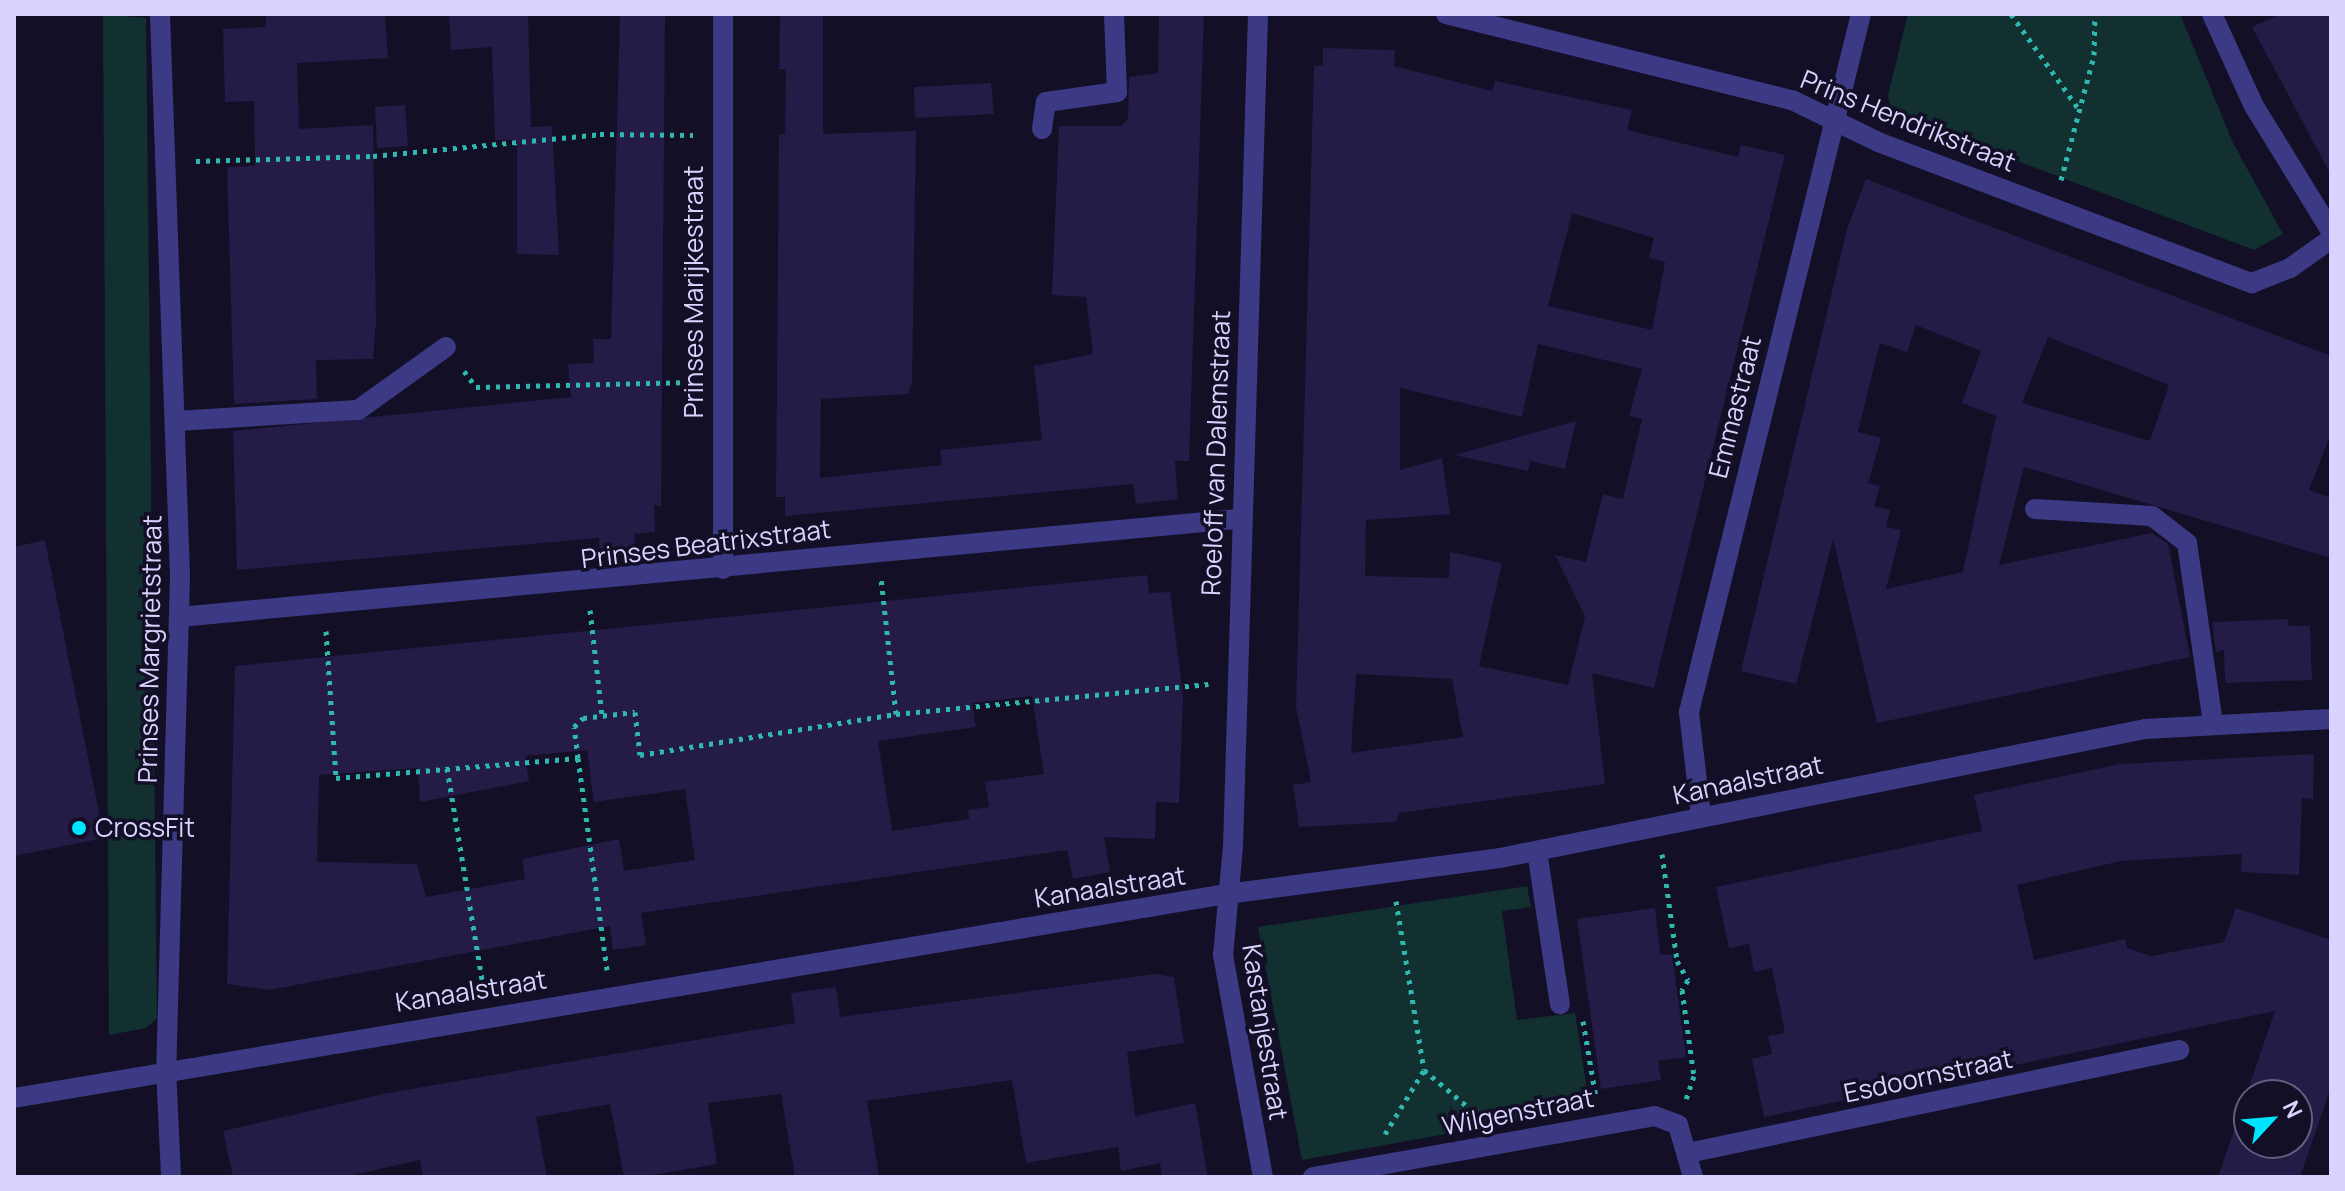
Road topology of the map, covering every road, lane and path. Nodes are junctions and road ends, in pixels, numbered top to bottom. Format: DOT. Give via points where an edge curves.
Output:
graph roads {
  1 [pos="160,14"];
  2 [pos="723,14"];
  3 [pos="1114,14"];
  4 [pos="1258,14"];
  5 [pos="1446,14"];
  6 [pos="1861,14"];
  7 [pos="2011,14"];
  8 [pos="2095,14"];
  9 [pos="2212,14"];
  10 [pos="2081,113"];
  11 [pos="1833,119"];
  12 [pos="1042,129"];
  13 [pos="722,135"];
  14 [pos="166,161"];
  15 [pos="2051,207"];
  16 [pos="2331,231"];
  17 [pos="2331,239"];
  18 [pos="446,347"];
  19 [pos="720,383"];
  20 [pos="176,421"];
  21 [pos="2035,509"];
  22 [pos="1238,519"];
  23 [pos="878,555"];
  24 [pos="723,569"];
  25 [pos="587,584"];
  26 [pos="324,605"];
  27 [pos="179,617"];
  28 [pos="1236,685"];
  29 [pos="896,714"];
  30 [pos="602,716"];
  31 [pos="2331,719"];
  32 [pos="2213,723"];
  33 [pos="578,758"];
  34 [pos="447,768"];
  35 [pos="1701,816"];
  36 [pos="1658,826"];
  37 [pos="1537,851"];
  38 [pos="1391,872"];
  39 [pos="1227,894"];
  40 [pos="610,995"];
  41 [pos="1560,1004"];
  42 [pos="489,1014"];
  43 [pos="2179,1050"];
  44 [pos="166,1069"];
  45 [pos="1424,1070"];
  46 [pos="14,1098"];
  47 [pos="1600,1122"];
  48 [pos="1678,1125"];
  49 [pos="1508,1140"];
  50 [pos="1688,1153"];
  51 [pos="1366,1167"];
  52 [pos="171,1177"];
  53 [pos="1263,1177"];
  54 [pos="1313,1177"];
  55 [pos="1693,1177"];
  1 -- 14 [label="street, Prinses Margrietstraat"];
  2 -- 13 [label="street, Prinses Marijkestraat"];
  3 -- 12 [label="street" via="1117,92 1046,102"];
  4 -- 22 [label="street, Roeloff van Dalemstraat"];
  5 -- 11 [label="street, Prins Hendrikstraat" via="1792,100"];
  6 -- 11 [label="street, Emmastraat"];
  7 -- 10 [label="path"];
  8 -- 10 [label="path"];
  9 -- 16 [label="street" via="2254,106"];
  10 -- 15 [label="path"];
  11 -- 15 [label="street, Prins Hendrikstraat"];
  11 -- 35 [label="street, Emmastraat" via="1689,712"];
  13 -- 14 [label="path" via="600,134 373,156"];
  13 -- 19 [label="street, Prinses Marijkestraat"];
  14 -- 20 [label="street, Prinses Margrietstraat"];
  15 -- 17 [label="street, Prins Hendrikstraat" via="2252,283 2290,268"];
  18 -- 19 [label="path" via="476,387"];
  18 -- 20 [label="street" via="358,410"];
  19 -- 24 [label="street, Prinses Marijkestraat"];
  20 -- 27 [label="street, Prinses Margrietstraat"];
  21 -- 32 [label="street" via="2152,516 2187,543"];
  22 -- 23 [label="street, Prinses Beatrixstraat" via="1166,521"];
  22 -- 28 [label="street, Roeloff van Dalemstraat"];
  23 -- 24 [label="street, Prinses Beatrixstraat"];
  23 -- 29 [label="path"];
  24 -- 25 [label="street, Prinses Beatrixstraat"];
  25 -- 26 [label="street, Prinses Beatrixstraat"];
  25 -- 30 [label="path"];
  26 -- 27 [label="street, Prinses Beatrixstraat"];
  26 -- 34 [label="path" via="336,778"];
  27 -- 44 [label="street, Prinses Margrietstraat"];
  28 -- 29 [label="path" via="1182,683"];
  28 -- 39 [label="street, Roeloff van Dalemstraat"];
  29 -- 30 [label="path" via="640,755 635,712"];
  30 -- 33 [label="path" via="574,727"];
  31 -- 32 [label="street, Kanaalstraat"];
  32 -- 35 [label="street, Kanaalstraat" via="2034,747"];
  33 -- 34 [label="path"];
  33 -- 40 [label="path"];
  34 -- 42 [label="path"];
  35 -- 36 [label="street, Kanaalstraat"];
  36 -- 37 [label="street, Kanaalstraat"];
  36 -- 48 [label="path" via="1677,961 1688,980 1682,990 1694,1076"];
  37 -- 38 [label="street, Kanaalstraat"];
  37 -- 41 [label="street"];
  38 -- 39 [label="street, Kanaalstraat"];
  38 -- 45 [label="path"];
  39 -- 40 [label="street, Kanaalstraat"];
  39 -- 53 [label="street, Kastanjestraat" via="1223,955"];
  40 -- 42 [label="street, Kanaalstraat"];
  41 -- 47 [label="path" via="1581,1003"];
  42 -- 44 [label="street, Kanaalstraat"];
  43 -- 50 [label="street, Esdoornstraat"];
  44 -- 46 [label="street, Kanaalstraat"];
  44 -- 52 [label="street, Prinses Margrietstraat"];
  45 -- 49 [label="path"];
  45 -- 51 [label="path"];
  47 -- 48 [label="street, Wilgenstraat" via="1655,1116"];
  47 -- 49 [label="street, Wilgenstraat"];
  48 -- 50 [label="street"];
  49 -- 51 [label="street, Wilgenstraat"];
  50 -- 55 [label="street"];
  51 -- 54 [label="street, Wilgenstraat"];
}
